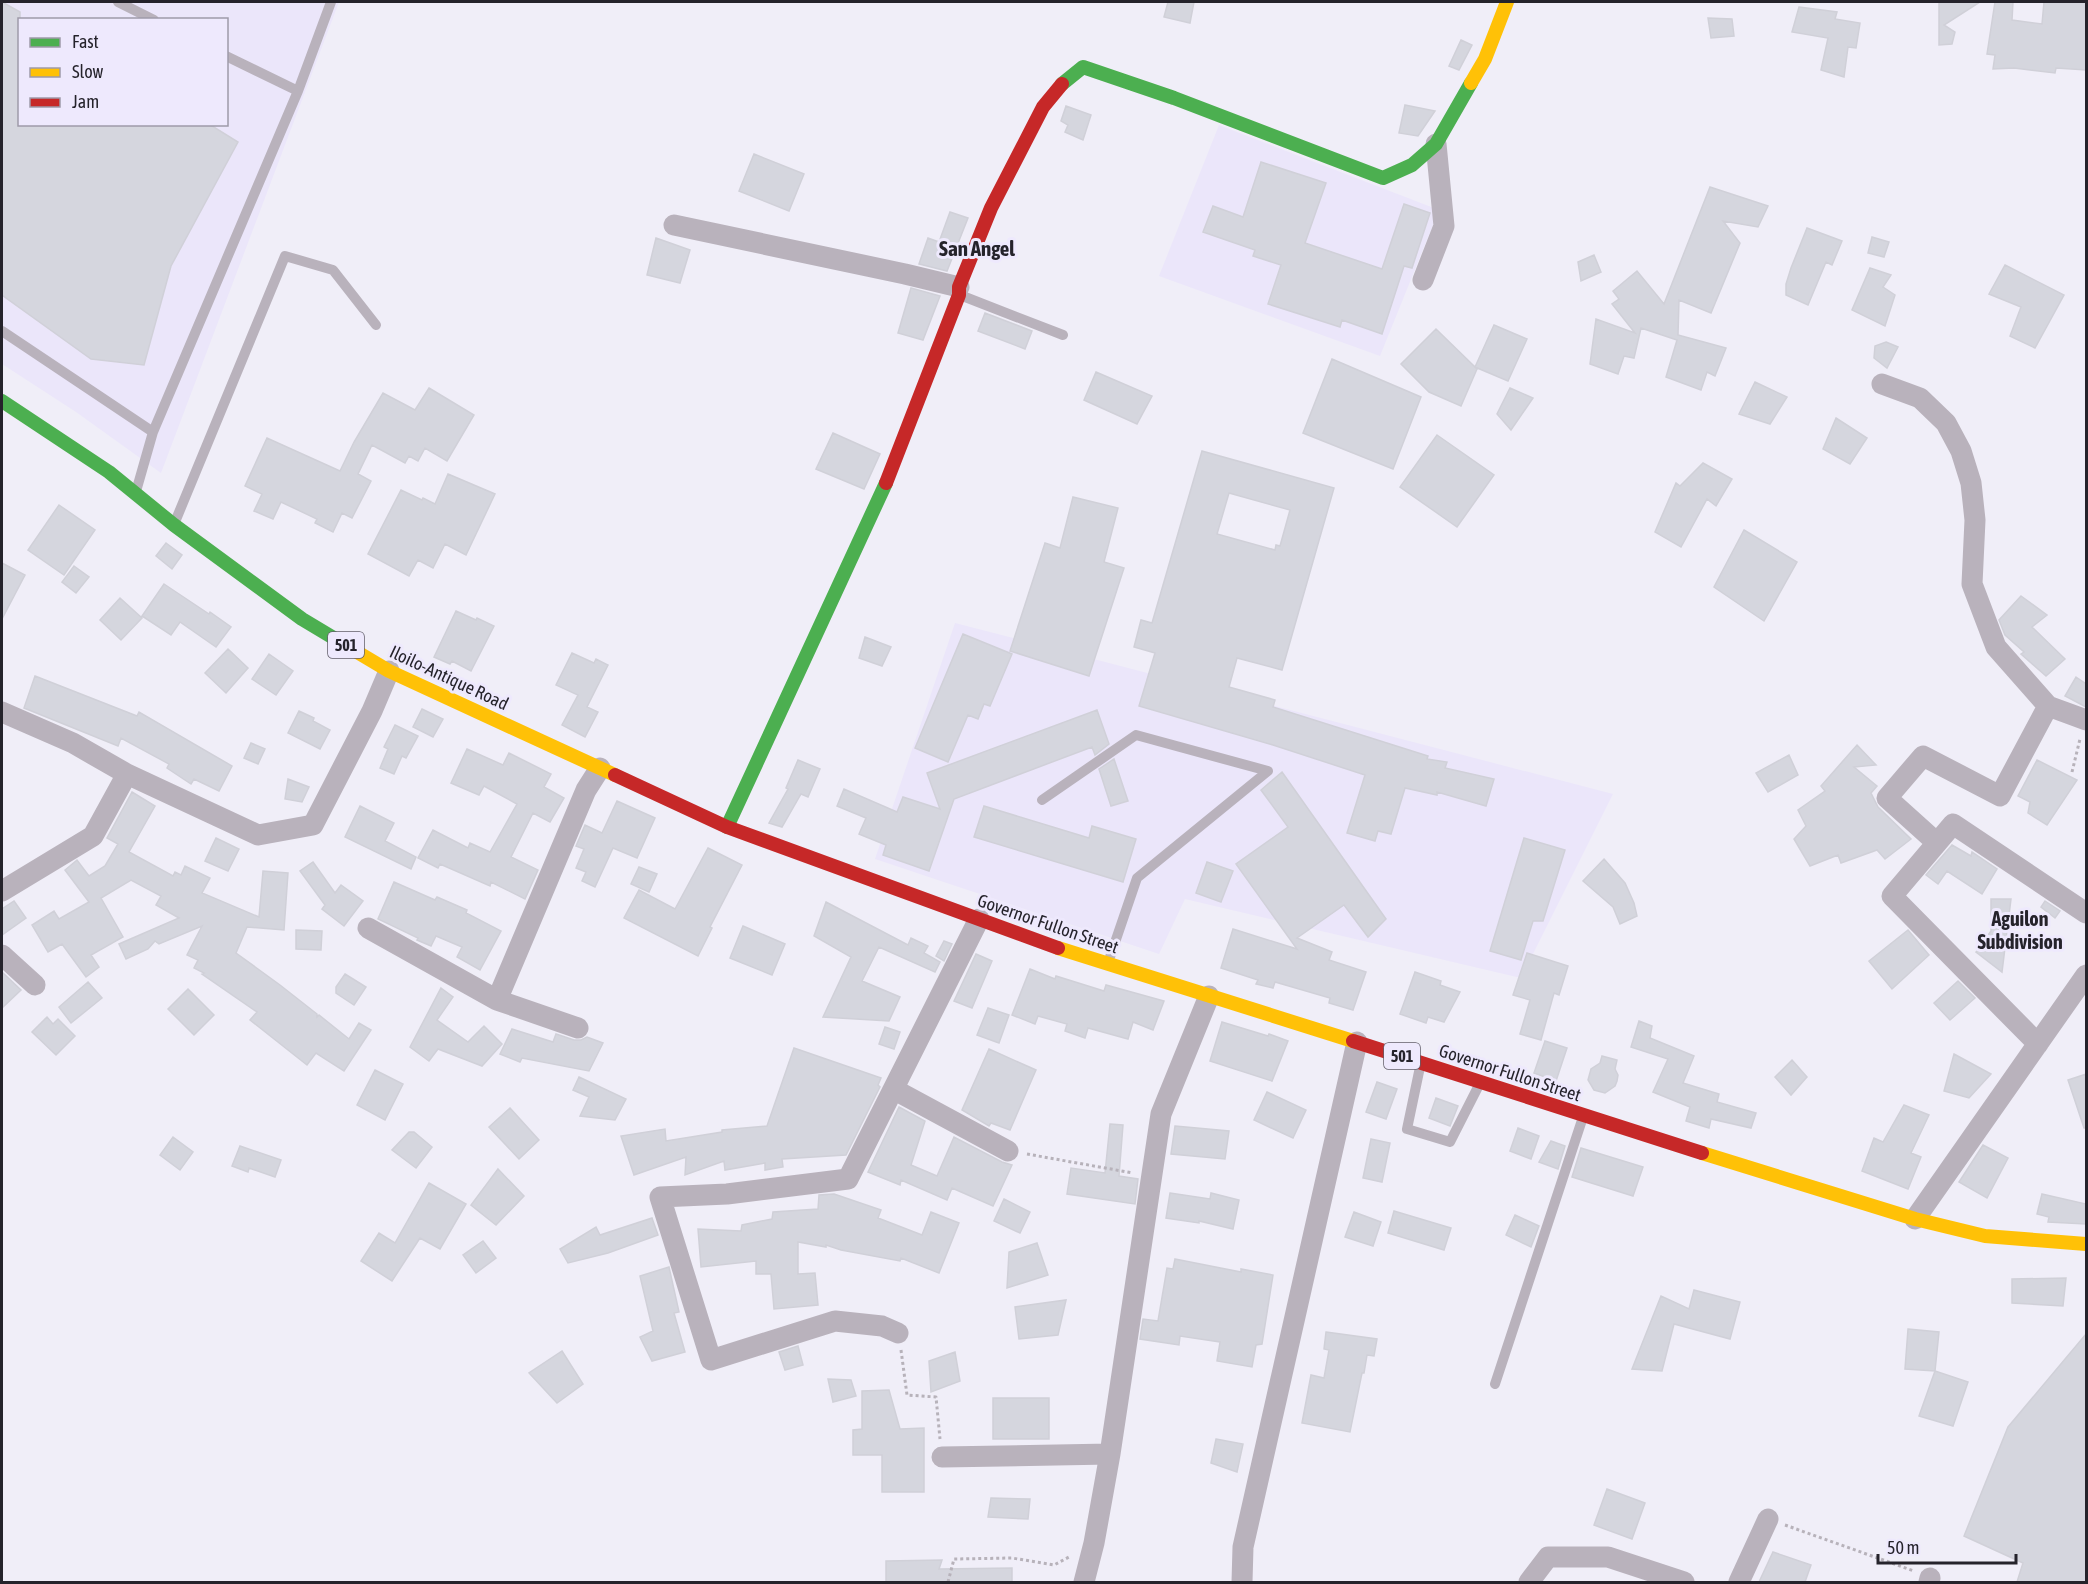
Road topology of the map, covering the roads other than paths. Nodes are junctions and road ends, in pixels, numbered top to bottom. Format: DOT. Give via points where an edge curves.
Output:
graph roads {
  1 [pos="118,2"];
  2 [pos="331,2"];
  3 [pos="1507,2"];
  4 [pos="150,18"];
  5 [pos="228,57"];
  6 [pos="298,91"];
  7 [pos="1436,144"];
  8 [pos="674,225"];
  9 [pos="1423,280"];
  10 [pos="959,291"];
  11 [pos="375,325"];
  12 [pos="2,331"];
  13 [pos="1063,335"];
  14 [pos="1882,384"];
  15 [pos="2,401"];
  16 [pos="153,432"];
  17 [pos="135,495"];
  18 [pos="174,525"];
  19 [pos="389,671"];
  20 [pos="2048,706"];
  21 [pos="2,712"];
  22 [pos="2085,720"];
  23 [pos="600,768"];
  24 [pos="127,774"];
  25 [pos="1042,800"];
  26 [pos="727,826"];
  27 [pos="1937,843"];
  28 [pos="2,891"];
  29 [pos="2086,913"];
  30 [pos="979,920"];
  31 [pos="368,928"];
  32 [pos="2,956"];
  33 [pos="1108,963"];
  34 [pos="2086,975"];
  35 [pos="35,985"];
  36 [pos="1209,996"];
  37 [pos="496,1000"];
  38 [pos="578,1028"];
  39 [pos="1357,1042"];
  40 [pos="2038,1044"];
  41 [pos="1421,1063"];
  42 [pos="1481,1083"];
  43 [pos="895,1090"];
  44 [pos="1583,1116"];
  45 [pos="1008,1150"];
  46 [pos="1915,1219"];
  47 [pos="2086,1244"];
  48 [pos="898,1333"];
  49 [pos="1496,1384"];
  50 [pos="1110,1454"];
  51 [pos="942,1458"];
  52 [pos="1768,1519"];
  53 [pos="1084,1582"];
  54 [pos="1242,1582"];
  55 [pos="1529,1582"];
  56 [pos="1684,1582"];
  57 [pos="1739,1582"];
  1 -- 4 [label="lane"];
  2 -- 6 [label="lane"];
  3 -- 7 [label="main road" via="1485,59"];
  5 -- 6 [label="lane"];
  6 -- 16 [label="lane"];
  7 -- 9 [label="street" via="1444,226"];
  7 -- 10 [label="main road" via="1412,165 1383,177 1083,67 1043,107 991,208"];
  8 -- 10 [label="street" via="905,274"];
  10 -- 13 [label="lane"];
  10 -- 26 [label="main road" via="895,463"];
  11 -- 18 [label="lane" via="333,270 285,256"];
  12 -- 16 [label="lane"];
  14 -- 20 [label="street" via="1920,398 1946,423 1961,451 1971,483 1975,520 1972,584 1996,647"];
  15 -- 17 [label="main road, Iloilo-Antique Road / 501" via="109,472"];
  16 -- 17 [label="lane"];
  17 -- 18 [label="main road, Iloilo-Antique Road / 501"];
  18 -- 19 [label="main road, Iloilo-Antique Road / 501" via="302,619"];
  19 -- 23 [label="main road, Iloilo-Antique Road / 501"];
  19 -- 24 [label="street" via="313,825 258,835"];
  20 -- 22 [label="street"];
  20 -- 27 [label="street" via="2000,796 1923,756 1887,798"];
  21 -- 24 [label="street" via="73,743"];
  23 -- 26 [label="main road, Iloilo-Antique Road / 501"];
  23 -- 37 [label="street" via="586,790"];
  24 -- 28 [label="street" via="93,836"];
  25 -- 33 [label="lane" via="1136,735 1268,771 1137,878"];
  26 -- 30 [label="main road, Governor Fullon Street / 501"];
  27 -- 29 [label="street" via="1953,824"];
  27 -- 40 [label="street" via="1892,896"];
  30 -- 33 [label="main road, Governor Fullon Street / 501"];
  30 -- 43 [label="street"];
  31 -- 37 [label="street"];
  32 -- 35 [label="street"];
  33 -- 36 [label="main road, Governor Fullon Street / 501"];
  34 -- 40 [label="street"];
  36 -- 39 [label="main road, Governor Fullon Street / 501"];
  36 -- 50 [label="street" via="1161,1114"];
  37 -- 38 [label="street"];
  39 -- 41 [label="main road, Governor Fullon Street / 501"];
  39 -- 54 [label="street" via="1243,1546"];
  40 -- 46 [label="street"];
  41 -- 42 [label="main road, Governor Fullon Street / 501"];
  41 -- 42 [label="lane" via="1407,1129 1450,1142"];
  42 -- 44 [label="main road, Governor Fullon Street / 501"];
  43 -- 45 [label="street"];
  43 -- 48 [label="street" via="848,1179 727,1194 660,1197 711,1360 835,1321 882,1326"];
  44 -- 46 [label="main road, Governor Fullon Street / 501"];
  44 -- 49 [label="lane"];
  46 -- 47 [label="main road, Governor Fullon Street / 501" via="1985,1236"];
  50 -- 51 [label="street"];
  50 -- 53 [label="street"];
  52 -- 57 [label="street"];
  55 -- 56 [label="street" via="1548,1557 1608,1557"];
}
